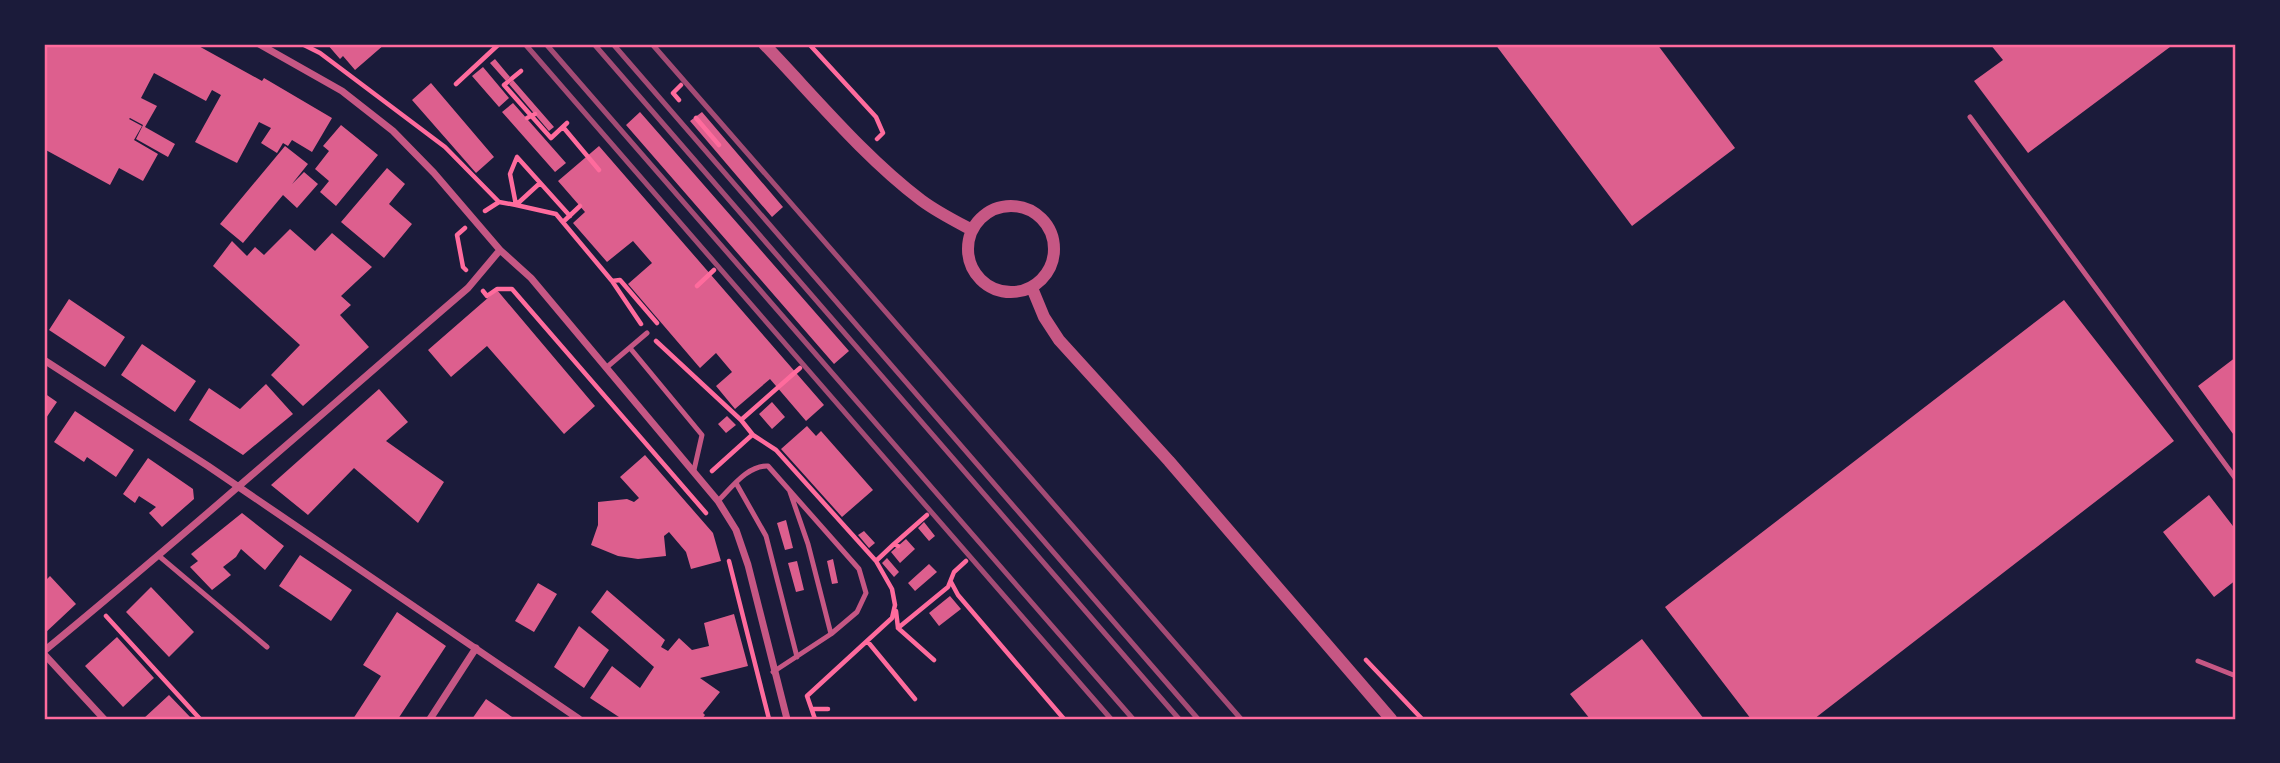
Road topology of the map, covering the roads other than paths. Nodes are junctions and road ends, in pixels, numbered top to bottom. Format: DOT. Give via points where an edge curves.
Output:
graph roads {
  1 [pos="259,44"];
  2 [pos="764,44"];
  3 [pos="1970,117"];
  4 [pos="972,230"];
  5 [pos="500,250"];
  6 [pos="1032,288"];
  7 [pos="647,333"];
  8 [pos="630,348"];
  9 [pos="44,360"];
  10 [pos="607,367"];
  11 [pos="694,470"];
  12 [pos="2236,479"];
  13 [pos="736,483"];
  14 [pos="236,487"];
  15 [pos="789,489"];
  16 [pos="718,500"];
  17 [pos="159,556"];
  18 [pos="831,634"];
  19 [pos="267,647"];
  20 [pos="476,648"];
  21 [pos="44,652"];
  22 [pos="797,657"];
  23 [pos="2198,661"];
  24 [pos="774,672"];
  25 [pos="2236,676"];
  26 [pos="104,719"];
  27 [pos="430,719"];
  28 [pos="579,719"];
  29 [pos="787,719"];
  30 [pos="1391,719"];
  1 -- 5 [label="street" via="342,91 393,131"];
  2 -- 4 [label="street" via="899,181 921,200"];
  3 -- 12 [label="lane"];
  4 -- 6 [label="street" via="968,257 981,281 1005,293"];
  4 -- 6 [label="street" via="980,218 1006,206 1021,207 1045,222 1054,251 1044,278"];
  5 -- 10 [label="street" via="531,278"];
  5 -- 14 [label="street" via="475,282"];
  6 -- 30 [label="street" via="1059,340"];
  7 -- 8 [label="lane"];
  8 -- 10 [label="lane"];
  8 -- 11 [label="lane" via="702,435"];
  9 -- 14 [label="street"];
  10 -- 11 [label="street"];
  11 -- 16 [label="street"];
  13 -- 15 [label="lane" via="758,466 768,466"];
  13 -- 16 [label="lane"];
  13 -- 22 [label="lane" via="766,536"];
  14 -- 17 [label="street"];
  14 -- 20 [label="street"];
  15 -- 18 [label="lane"];
  15 -- 18 [label="lane" via="859,569 866,593 857,612"];
  16 -- 24 [label="street" via="736,530 748,565"];
  17 -- 19 [label="lane"];
  17 -- 21 [label="street"];
  18 -- 22 [label="lane"];
  20 -- 27 [label="street"];
  20 -- 28 [label="street"];
  21 -- 26 [label="street"];
  22 -- 24 [label="lane"];
  23 -- 25 [label="lane"];
  24 -- 29 [label="street"];
}
